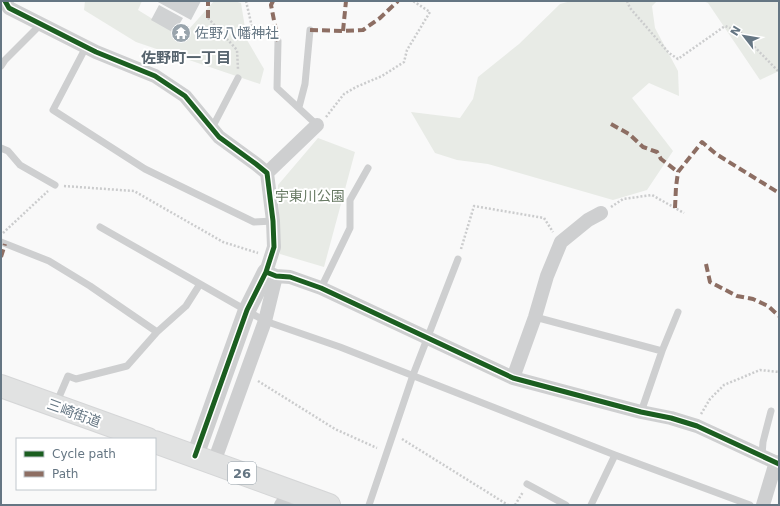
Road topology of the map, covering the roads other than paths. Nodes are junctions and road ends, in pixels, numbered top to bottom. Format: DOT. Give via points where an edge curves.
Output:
graph roads {
  1 [pos="5,1"];
  2 [pos="41,24"];
  3 [pos="310,30"];
  4 [pos="278,41"];
  5 [pos="86,47"];
  6 [pos="1,66"];
  7 [pos="238,78"];
  8 [pos="299,107"];
  9 [pos="316,125"];
  10 [pos="212,128"];
  11 [pos="1,148"];
  12 [pos="368,168"];
  13 [pos="267,173"];
  14 [pos="55,185"];
  15 [pos="602,213"];
  16 [pos="273,221"];
  17 [pos="100,227"];
  18 [pos="1,242"];
  19 [pos="458,259"];
  20 [pos="271,269"];
  21 [pos="200,284"];
  22 [pos="321,288"];
  23 [pos="247,310"];
  24 [pos="678,312"];
  25 [pos="536,317"];
  26 [pos="265,321"];
  27 [pos="157,332"];
  28 [pos="428,338"];
  29 [pos="662,351"];
  30 [pos="413,375"];
  31 [pos="513,378"];
  32 [pos="1,386"];
  33 [pos="55,406"];
  34 [pos="771,411"];
  35 [pos="641,412"];
  36 [pos="145,438"];
  37 [pos="156,442"];
  38 [pos="615,455"];
  39 [pos="762,455"];
  40 [pos="205,459"];
  41 [pos="778,463"];
  42 [pos="527,484"];
  43 [pos="286,498"];
  44 [pos="328,505"];
  45 [pos="369,505"];
  46 [pos="566,505"];
  47 [pos="591,505"];
  48 [pos="750,505"];
  49 [pos="763,505"];
  1 -- 2 [label="street" via="9,8"];
  2 -- 5 [label="street"];
  2 -- 6 [label="lane"];
  3 -- 8 [label="lane" via="305,84"];
  4 -- 8 [label="lane" via="277,88"];
  5 -- 10 [label="street" via="155,76 185,96"];
  5 -- 16 [label="lane" via="54,110 145,169 254,222"];
  7 -- 10 [label="lane"];
  8 -- 9 [label="lane"];
  9 -- 13 [label="street"];
  10 -- 13 [label="street" via="219,137"];
  11 -- 14 [label="lane" via="8,151 20,165"];
  12 -- 22 [label="lane" via="350,200 350,228"];
  13 -- 16 [label="street"];
  15 -- 25 [label="street" via="588,220 561,242 547,276"];
  16 -- 20 [label="street" via="274,247"];
  17 -- 21 [label="lane"];
  18 -- 27 [label="lane" via="49,261"];
  19 -- 28 [label="lane"];
  20 -- 22 [label="street"];
  20 -- 23 [label="street"];
  20 -- 26 [label="street"];
  21 -- 23 [label="lane"];
  21 -- 27 [label="lane" via="186,306"];
  22 -- 28 [label="street"];
  23 -- 26 [label="lane"];
  23 -- 40 [label="street"];
  24 -- 29 [label="lane"];
  25 -- 29 [label="lane"];
  25 -- 31 [label="street"];
  26 -- 30 [label="lane" via="340,346"];
  26 -- 40 [label="street" via="246,374"];
  27 -- 33 [label="lane" via="127,366 76,379 68,376"];
  28 -- 30 [label="lane"];
  28 -- 31 [label="street"];
  29 -- 35 [label="lane"];
  30 -- 38 [label="lane"];
  30 -- 45 [label="lane"];
  31 -- 35 [label="street"];
  32 -- 33 [label="main road, 三崎街道"];
  33 -- 36 [label="main road, 三崎街道"];
  34 -- 39 [label="lane"];
  35 -- 39 [label="street" via="697,426"];
  37 -- 40 [label="main road, 26"];
  38 -- 47 [label="lane"];
  38 -- 48 [label="lane"];
  39 -- 41 [label="street"];
  40 -- 43 [label="main road, 26"];
  41 -- 49 [label="street"];
  42 -- 46 [label="lane"];
  43 -- 44 [label="main road, 26"];
}
